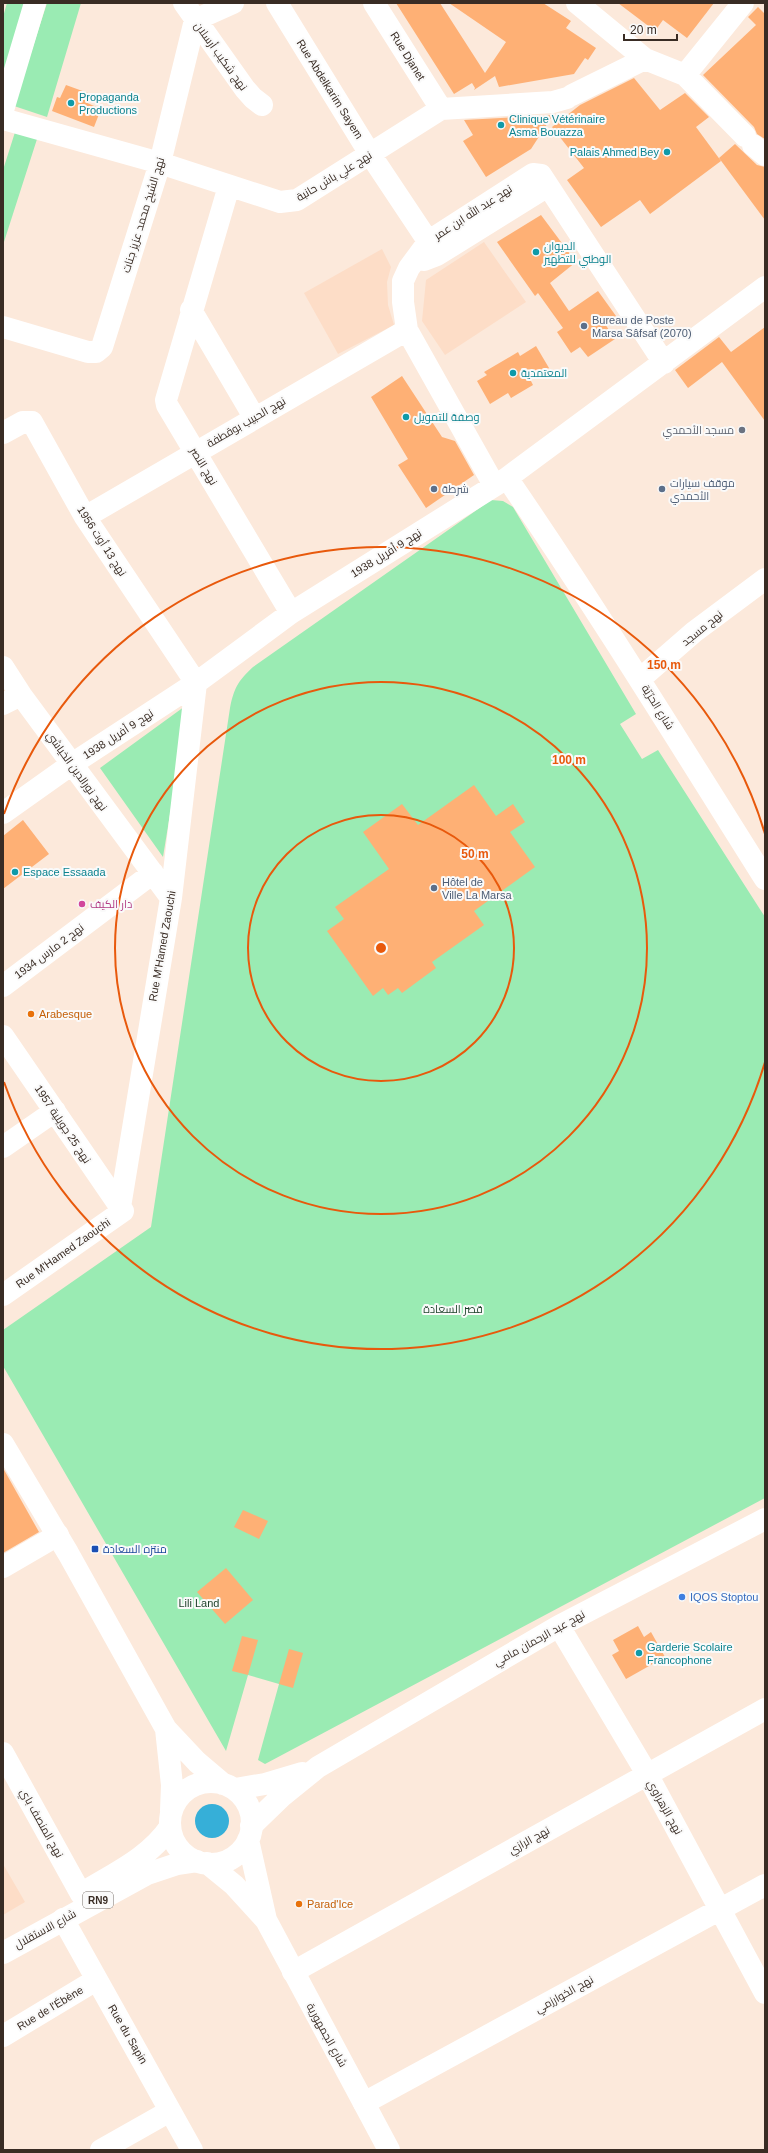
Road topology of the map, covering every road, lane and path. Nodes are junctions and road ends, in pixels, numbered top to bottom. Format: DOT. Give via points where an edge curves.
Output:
graph roads {
  1 [pos="35,3"];
  2 [pos="233,3"];
  3 [pos="277,3"];
  4 [pos="374,3"];
  5 [pos="577,3"];
  6 [pos="743,3"];
  7 [pos="190,12"];
  8 [pos="645,58"];
  9 [pos="685,75"];
  10 [pos="262,105"];
  11 [pos="441,109"];
  12 [pos="3,110"];
  13 [pos="3,119"];
  14 [pos="754,146"];
  15 [pos="370,154"];
  16 [pos="160,163"];
  17 [pos="229,186"];
  18 [pos="433,248"];
  19 [pos="765,288"];
  20 [pos="191,310"];
  21 [pos="3,327"];
  22 [pos="407,330"];
  23 [pos="664,363"];
  24 [pos="254,418"];
  25 [pos="3,433"];
  26 [pos="195,452"];
  27 [pos="501,482"];
  28 [pos="85,516"];
  29 [pos="765,578"];
  30 [pos="291,613"];
  31 [pos="3,667"];
  32 [pos="640,679"];
  33 [pos="196,683"];
  34 [pos="12,699"];
  35 [pos="72,764"];
  36 [pos="3,813"];
  37 [pos="153,873"];
  38 [pos="765,879"];
  39 [pos="171,898"];
  40 [pos="3,986"];
  41 [pos="3,1036"];
  42 [pos="55,1111"];
  43 [pos="3,1147"];
  44 [pos="122,1209"];
  45 [pos="3,1295"];
  46 [pos="3,1444"];
  47 [pos="765,1519"];
  48 [pos="58,1535"];
  49 [pos="3,1568"];
  50 [pos="559,1626"];
  51 [pos="765,1709"];
  52 [pos="166,1729"];
  53 [pos="3,1753"];
  54 [pos="318,1767"];
  55 [pos="647,1774"];
  56 [pos="9,1779"];
  57 [pos="229,1787"];
  58 [pos="170,1820"];
  59 [pos="250,1833"];
  60 [pos="202,1862"];
  61 [pos="765,1885"];
  62 [pos="81,1894"];
  63 [pos="721,1909"];
  64 [pos="63,1919"];
  65 [pos="266,1920"];
  66 [pos="3,1939"];
  67 [pos="3,1953"];
  68 [pos="293,1972"];
  69 [pos="96,1980"];
  70 [pos="765,1993"];
  71 [pos="3,2036"];
  72 [pos="364,2103"];
  73 [pos="170,2111"];
  74 [pos="100,2150"];
  75 [pos="192,2150"];
  76 [pos="389,2150"];
  1 -- 12 [label="main road"];
  2 -- 7 [label="main road"];
  3 -- 15 [label="main road, Rue Abdelkarim Sayem"];
  4 -- 11 [label="main road, Rue Djanet"];
  5 -- 8 [label="main road"];
  6 -- 9 [label="main road"];
  7 -- 10 [label="main road, نهج شكيب أرسلان" via="245,89"];
  7 -- 16 [label="main road, نهج الشيخ محمد عزيز جنات"];
  8 -- 9 [label="main road"];
  8 -- 11 [label="main road, نهج علي باش حانبة" via="553,102"];
  9 -- 14 [label="main road"];
  11 -- 15 [label="main road, نهج علي باش حانبة"];
  13 -- 16 [label="main road, نهج علي باش حانبة"];
  15 -- 17 [label="main road, نهج علي باش حانبة" via="296,200 280,202"];
  15 -- 18 [label="main road, Rue Abdelkarim Sayem"];
  16 -- 17 [label="main road, نهج علي باش حانبة"];
  16 -- 21 [label="main road, نهج الشيخ محمد عزيز جنات" via="102,347 96,352 88,352"];
  17 -- 20 [label="main road, نهج النصر"];
  18 -- 22 [label="main road, نهج عبد الله ابن عمر" via="413,263 405,274 403,302"];
  18 -- 23 [label="main road, نهج عبد الله ابن عمر" via="533,174 541,175"];
  19 -- 23 [label="main road, نهج 9 أفريل 1938"];
  20 -- 24 [label="main road"];
  20 -- 26 [label="main road, نهج النصر" via="166,400"];
  22 -- 24 [label="main road, نهج الحبيب بوقطفة"];
  22 -- 27 [label="main road, شارع الحرّيّة"];
  23 -- 27 [label="main road, نهج 9 أفريل 1938"];
  24 -- 26 [label="main road, نهج الحبيب بوقطفة"];
  25 -- 28 [label="main road, نهج 13 أوت 1956" via="23,422 32,422"];
  26 -- 28 [label="main road, نهج الحبيب بوقطفة"];
  26 -- 30 [label="main road, نهج النصر"];
  27 -- 30 [label="main road, نهج 9 أفريل 1938"];
  27 -- 32 [label="main road, شارع الحرّيّة" via="563,558"];
  28 -- 33 [label="main road, نهج 13 أوت 1956"];
  29 -- 32 [label="main road, نهج مسجد" via="694,632"];
  30 -- 33 [label="main road, نهج 9 أفريل 1938"];
  31 -- 34 [label="main road, نهج نورالدين الخياشي"];
  32 -- 38 [label="main road, شارع الحرّيّة"];
  33 -- 35 [label="main road, نهج 9 أفريل 1938"];
  33 -- 39 [label="main road, Rue M'Hamed Zaouchi"];
  34 -- 35 [label="main road, نهج نورالدين الخياشي"];
  35 -- 36 [label="main road, نهج 9 أفريل 1938"];
  35 -- 37 [label="main road, نهج نورالدين الخياشي"];
  37 -- 39 [label="main road, نهج نورالدين الخياشي"];
  37 -- 40 [label="main road, نهج 2 مارس 1934"];
  39 -- 44 [label="main road, Rue M'Hamed Zaouchi"];
  41 -- 42 [label="main road, نهج 25 جويلية 1957"];
  42 -- 43 [label="main road"];
  42 -- 44 [label="main road, نهج 25 جويلية 1957"];
  44 -- 45 [label="main road, Rue M'Hamed Zaouchi"];
  46 -- 48 [label="main road"];
  47 -- 50 [label="main road, نهج عبد الرحمان مامي"];
  48 -- 49 [label="main road"];
  48 -- 52 [label="main road"];
  50 -- 54 [label="main road, نهج عبد الرحمان مامي"];
  50 -- 55 [label="main road, نهج الزهراوي"];
  51 -- 55 [label="main road, نهج الرازي"];
  52 -- 57 [label="main road" via="197,1762"];
  52 -- 58 [label="main road" via="172,1785"];
  53 -- 56 [label="main road, نهج المنصف باي"];
  54 -- 57 [label="main road" via="265,1784"];
  54 -- 59 [label="main road" via="281,1796"];
  55 -- 63 [label="main road, نهج الزهراوي"];
  55 -- 68 [label="main road, نهج الرازي"];
  56 -- 62 [label="main road, نهج المنصف باي"];
  57 -- 58 [label="main road, RN9" via="208,1782 192,1786 181,1794"];
  57 -- 59 [label="main road" via="248,1805"];
  58 -- 60 [label="main road" via="179,1848"];
  58 -- 62 [label="main road, شارع الاستقلال / RN9" via="154,1847"];
  59 -- 60 [label="main road, RN9" via="244,1847 233,1857 222,1862"];
  59 -- 65 [label="main road, شارع الجمهورية"];
  60 -- 64 [label="main road, شارع الاستقلال / RN9" via="177,1864 147,1874"];
  60 -- 65 [label="main road, شارع الجمهورية" via="234,1885"];
  61 -- 63 [label="main road, نهج الخوارزمي"];
  62 -- 66 [label="main road, شارع الاستقلال / RN9"];
  63 -- 70 [label="main road, نهج الزهراوي"];
  63 -- 72 [label="main road, نهج الخوارزمي"];
  64 -- 67 [label="main road, شارع الاستقلال / RN9"];
  64 -- 69 [label="main road, Rue du Sapin"];
  65 -- 68 [label="main road, شارع الجمهورية"];
  68 -- 72 [label="main road, شارع الجمهورية"];
  69 -- 71 [label="main road, Rue de l'Ébène"];
  69 -- 73 [label="main road, Rue du Sapin"];
  72 -- 76 [label="main road, شارع الجمهورية"];
  73 -- 74 [label="main road"];
  73 -- 75 [label="main road, Rue du Sapin"];
}
